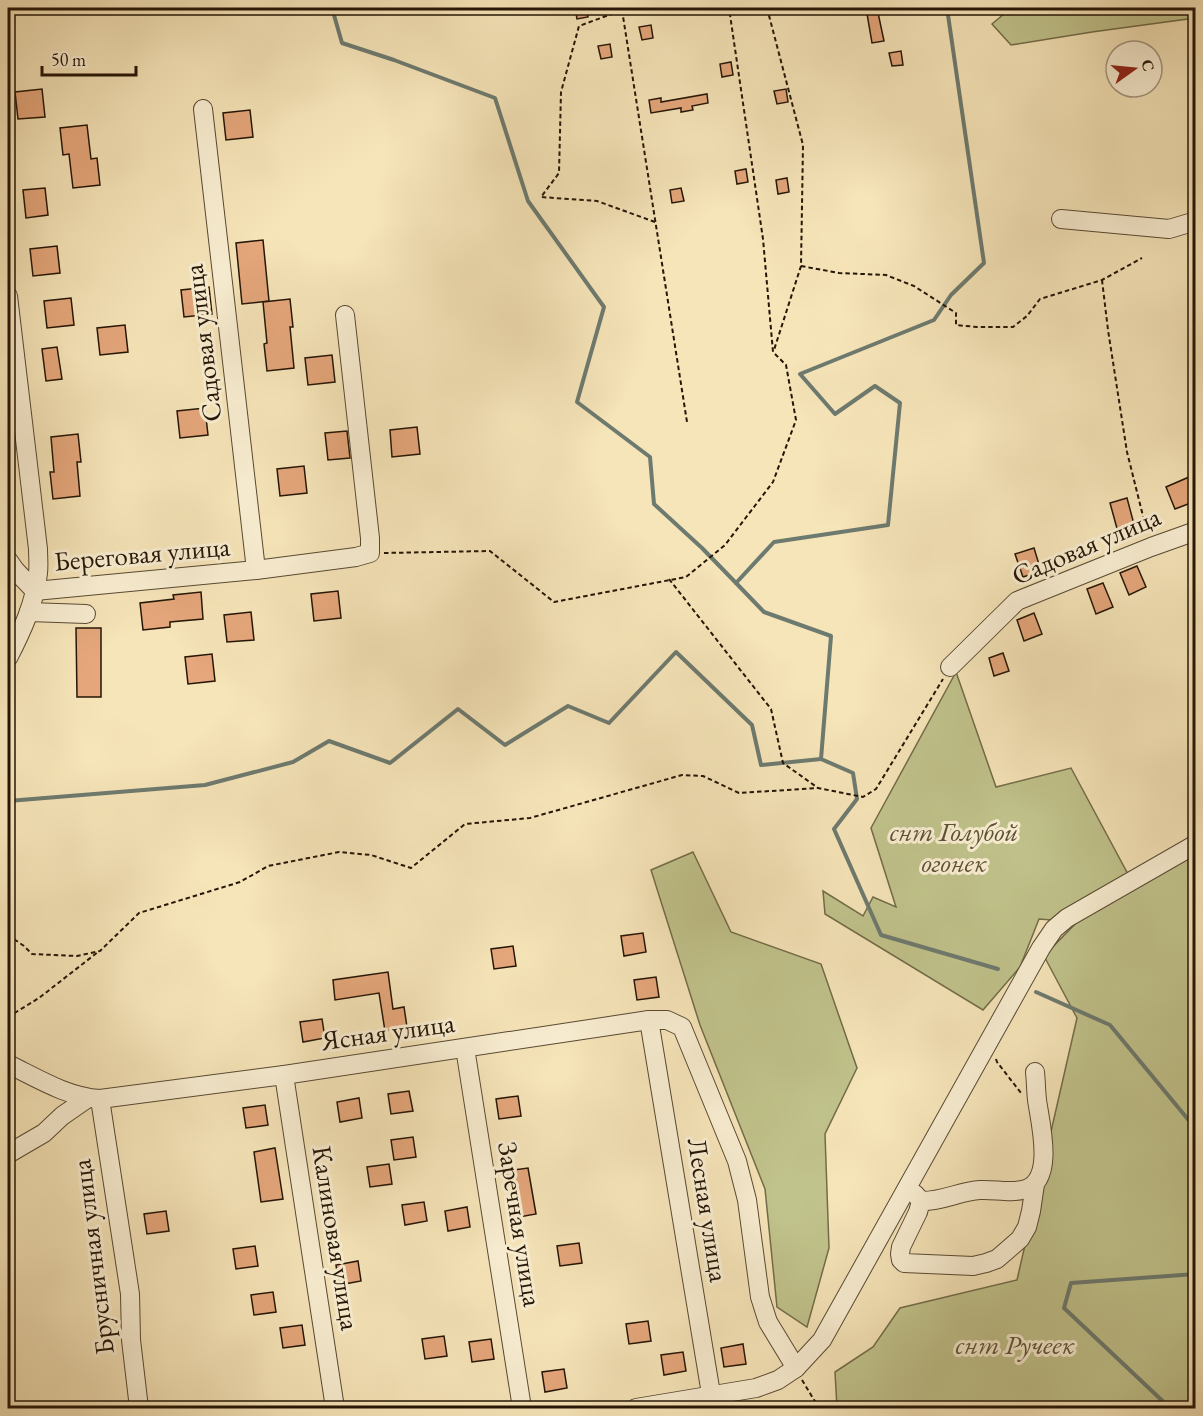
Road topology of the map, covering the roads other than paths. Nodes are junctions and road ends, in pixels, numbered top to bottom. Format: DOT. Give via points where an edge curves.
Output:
graph roads {
  1 [pos="203,109"];
  2 [pos="1061,219"];
  3 [pos="1196,221"];
  4 [pos="8,296"];
  5 [pos="345,315"];
  6 [pos="1196,531"];
  7 [pos="10,569"];
  8 [pos="256,570"];
  9 [pos="35,591"];
  10 [pos="29,612"];
  11 [pos="86,614"];
  12 [pos="8,658"];
  13 [pos="950,667"];
  14 [pos="1196,844"];
  15 [pos="649,1020"];
  16 [pos="465,1048"];
  17 [pos="8,1064"];
  18 [pos="1035,1072"];
  19 [pos="284,1075"];
  20 [pos="55,1086"];
  21 [pos="94,1098"];
  22 [pos="62,1116"];
  23 [pos="8,1154"];
  24 [pos="1035,1184"];
  25 [pos="908,1186"];
  26 [pos="921,1201"];
  27 [pos="796,1368"];
  28 [pos="712,1402"];
  29 [pos="139,1408"];
  30 [pos="335,1408"];
  31 [pos="522,1408"];
  32 [pos="636,1408"];
  1 -- 8 [label="street, Садовая улица"];
  2 -- 3 [label="street" via="1169,229"];
  4 -- 9 [label="street, Береговая улица" via="38,549"];
  5 -- 8 [label="street, Береговая улица" via="370,553"];
  6 -- 13 [label="street, Садовая улица" via="1017,601"];
  7 -- 9 [label="street"];
  8 -- 9 [label="street, Береговая улица"];
  9 -- 10 [label="street"];
  10 -- 11 [label="street"];
  10 -- 12 [label="street"];
  14 -- 25 [label="street" via="1054,929"];
  15 -- 16 [label="street, Ясная улица"];
  15 -- 27 [label="street, Ясная улица" via="667,1020 682,1027 737,1161 747,1200 760,1297 768,1322"];
  15 -- 28 [label="street, Лесная улица"];
  16 -- 19 [label="street, Ясная улица"];
  16 -- 31 [label="street, Заречная улица"];
  17 -- 20 [label="street"];
  18 -- 24 [label="street" via="1044,1137 1043,1161"];
  19 -- 21 [label="street, Ясная улица"];
  19 -- 30 [label="street, Калиновая улица"];
  20 -- 21 [label="street"];
  20 -- 22 [label="street" via="61,1097"];
  21 -- 22 [label="street"];
  21 -- 29 [label="street, Брусничная улица" via="130,1294 130,1340"];
  22 -- 23 [label="street" via="44,1133"];
  24 -- 26 [label="street" via="1014,1191 980,1190"];
  24 -- 26 [label="street" via="1027,1227 1020,1239 997,1259 973,1266 901,1260 902,1247"];
  25 -- 26 [label="street"];
  25 -- 27 [label="street" via="822,1340"];
  27 -- 28 [label="street" via="778,1380"];
  28 -- 32 [label="street"];
}
